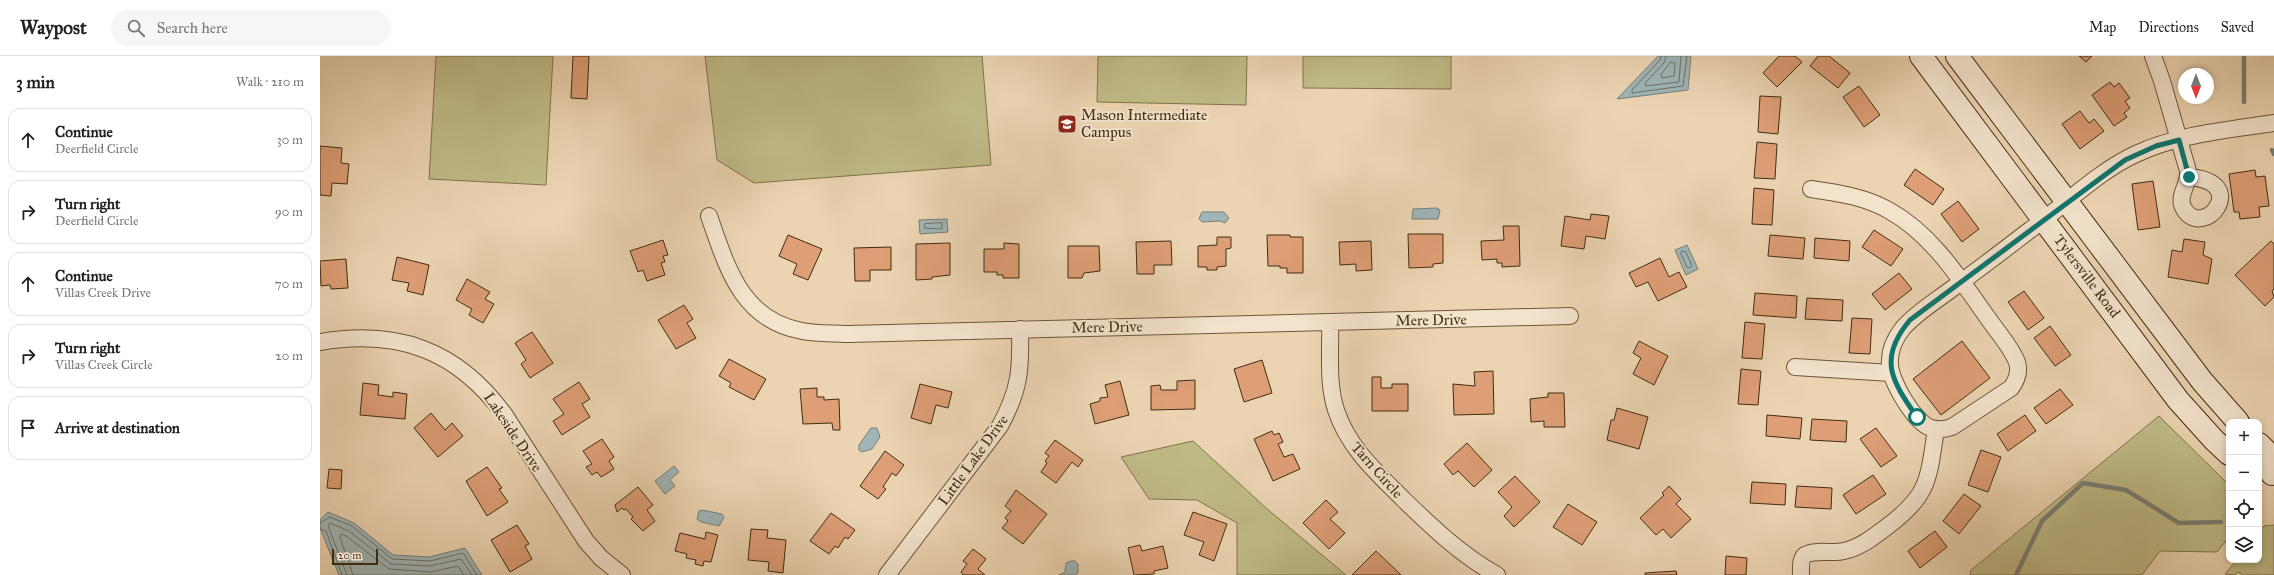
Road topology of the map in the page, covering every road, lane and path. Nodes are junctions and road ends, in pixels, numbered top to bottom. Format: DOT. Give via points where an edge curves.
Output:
graph roads {
  1 [pos="1921,56"];
  2 [pos="1957,56"];
  3 [pos="2153,56"];
  4 [pos="2274,123"];
  5 [pos="2179,140"];
  6 [pos="2189,177"];
  7 [pos="1811,190"];
  8 [pos="2067,203"];
  9 [pos="709,216"];
  10 [pos="2045,220"];
  11 [pos="1961,282"];
  12 [pos="1570,316"];
  13 [pos="1330,322"];
  14 [pos="1020,329"];
  15 [pos="320,342"];
  16 [pos="1795,367"];
  17 [pos="1891,373"];
  18 [pos="2235,419"];
  19 [pos="1936,429"];
  20 [pos="2262,447"];
  21 [pos="2226,451"];
  22 [pos="2268,473"];
  23 [pos="622,575"];
  24 [pos="887,575"];
  25 [pos="1497,575"];
  26 [pos="1801,575"];
  1 -- 10 [label="main road, Tylersville Road"];
  2 -- 8 [label="main road, Tylersville Road"];
  3 -- 5 [label="street"];
  4 -- 5 [label="street"];
  5 -- 6 [label="street"];
  5 -- 8 [label="street" via="2156,146 2125,160"];
  7 -- 11 [label="street" via="1858,198 1891,211 1911,224 1928,240"];
  8 -- 10 [label="street"];
  8 -- 18 [label="main road, Tylersville Road" via="2202,381"];
  9 -- 14 [label="street, Mere Drive" via="731,276 743,296 769,318 790,328 848,334"];
  10 -- 11 [label="street"];
  10 -- 21 [label="main road, Tylersville Road" via="2178,400"];
  11 -- 17 [label="street" via="1919,313 1902,330 1891,352"];
  11 -- 19 [label="street" via="2011,351 2017,362 2018,376 2011,388 1959,422 1946,429"];
  12 -- 13 [label="street, Mere Drive"];
  13 -- 14 [label="street, Mere Drive"];
  13 -- 25 [label="street, Tarn Circle" via="1333,398 1345,432 1357,452 1441,537"];
  14 -- 24 [label="street, Little Lake Drive" via="1018,383 1011,405 1000,426"];
  15 -- 23 [label="street, Lakeside Drive" via="364,338 400,342 444,358 467,374 490,395 504,414 586,541 601,558"];
  16 -- 17 [label="street"];
  17 -- 19 [label="street" via="1897,388 1917,417 1927,426"];
  19 -- 26 [label="street" via="1928,478 1911,508 1855,548 1844,552 1809,553 1804,556"];
  20 -- 22 [label="main road" via="2265,450"];
}
